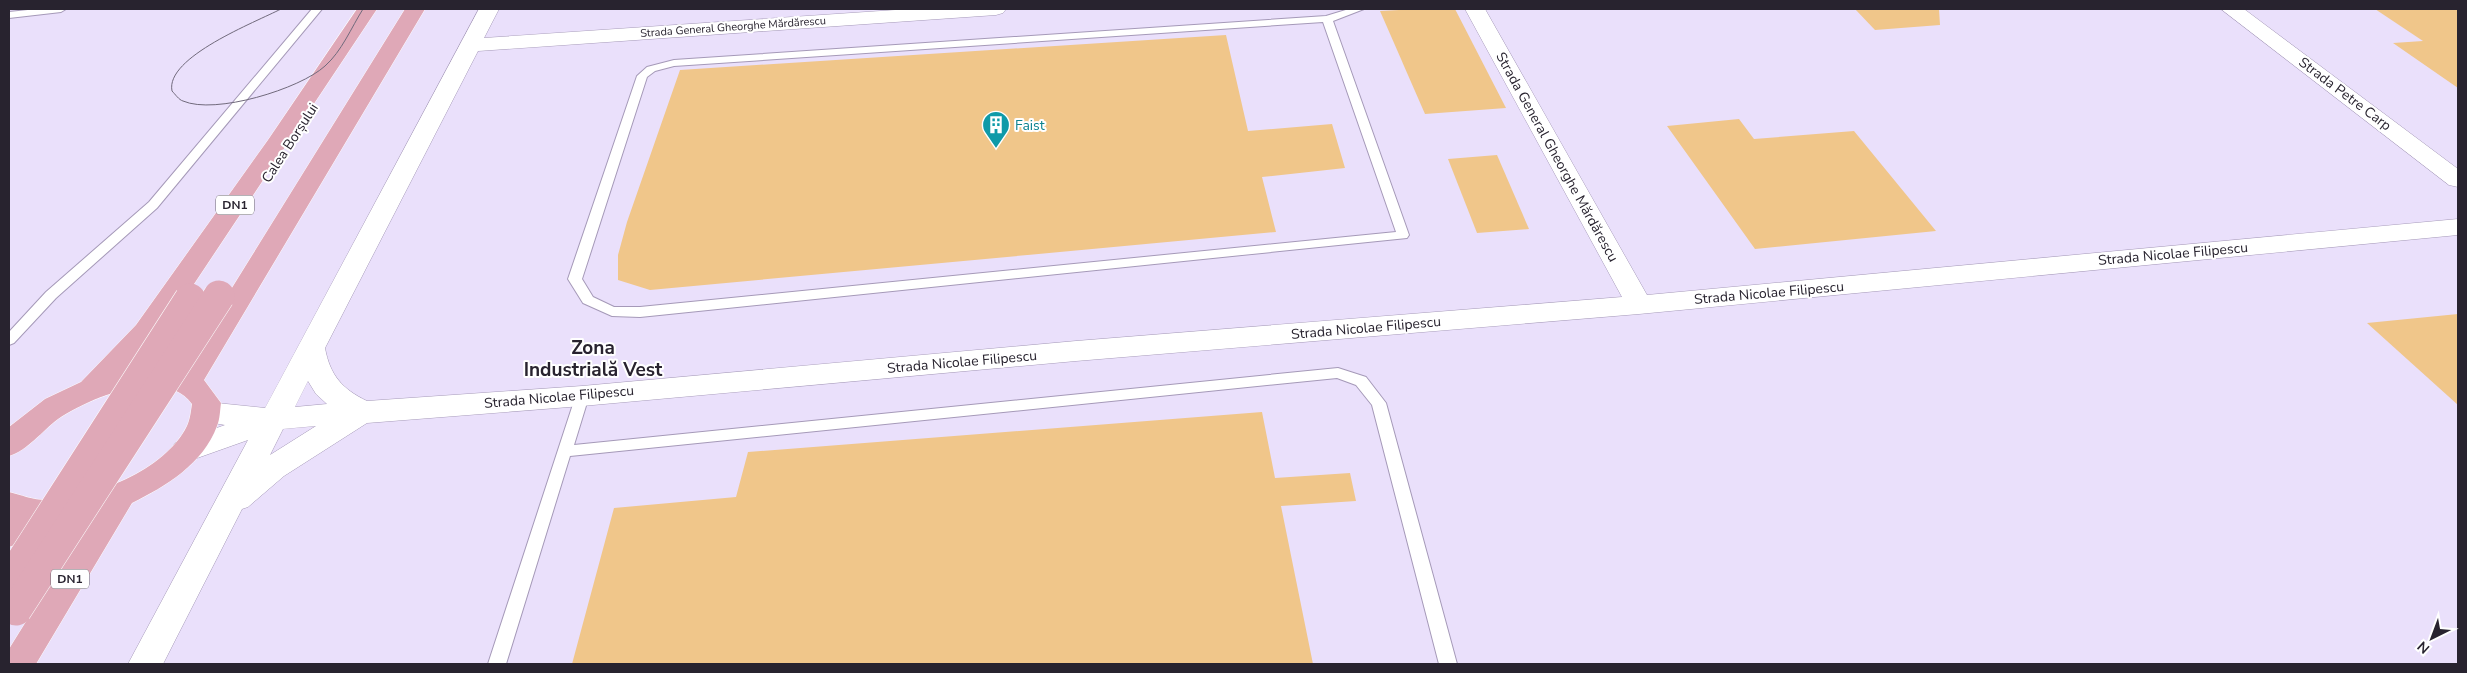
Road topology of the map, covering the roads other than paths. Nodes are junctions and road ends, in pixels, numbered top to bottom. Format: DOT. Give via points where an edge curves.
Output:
graph roads {
  1 [pos="61,9"];
  2 [pos="317,9"];
  3 [pos="367,9"];
  4 [pos="376,9"];
  5 [pos="397,9"];
  6 [pos="415,9"];
  7 [pos="489,9"];
  8 [pos="996,9"];
  9 [pos="1359,9"];
  10 [pos="1475,9"];
  11 [pos="2231,9"];
  12 [pos="9,15"];
  13 [pos="1327,19"];
  14 [pos="470,44"];
  15 [pos="2458,180"];
  16 [pos="2458,227"];
  17 [pos="1639,305"];
  18 [pos="9,340"];
  19 [pos="311,346"];
  20 [pos="188,382"];
  21 [pos="89,390"];
  22 [pos="582,396"];
  23 [pos="363,412"];
  24 [pos="207,413"];
  25 [pos="273,419"];
  26 [pos="9,445"];
  27 [pos="186,451"];
  28 [pos="565,451"];
  29 [pos="121,494"];
  30 [pos="225,510"];
  31 [pos="14,516"];
  32 [pos="11,604"];
  33 [pos="18,664"];
  34 [pos="145,664"];
  35 [pos="497,664"];
  36 [pos="1448,664"];
  1 -- 12 [label="lane"];
  2 -- 18 [label="lane" via="153,205 51,295"];
  3 -- 21 [label="main road, DN1" via="326,74 148,329 112,371"];
  4 -- 32 [label="main road, Calea Borșului / DN1, bridge" via="190,299"];
  5 -- 32 [label="main road, Calea Borșului / DN1, bridge" via="219,296"];
  6 -- 20 [label="main road"];
  7 -- 14 [label="street"];
  8 -- 14 [label="street, Strada General Gheorghe Mărdărescu"];
  9 -- 13 [label="lane"];
  10 -- 17 [label="street, Strada General Gheorghe Mărdărescu"];
  11 -- 15 [label="street, Strada Petre Carp"];
  13 -- 13 [label="lane" via="1403,235 640,312 612,311 588,300 576,279 642,76 652,68 674,63"];
  14 -- 19 [label="street"];
  16 -- 17 [label="street, Strada Nicolae Filipescu"];
  17 -- 22 [label="street, Strada Nicolae Filipescu"];
  19 -- 23 [label="street" via="315,371 321,381 339,402"];
  19 -- 25 [label="street"];
  20 -- 21 [label="main road, DN1" via="168,377 144,377"];
  20 -- 24 [label="main road" via="204,394"];
  21 -- 26 [label="main road, DN1" via="42,415"];
  22 -- 23 [label="street, Strada Nicolae Filipescu"];
  22 -- 28 [label="lane"];
  23 -- 25 [label="street, Strada Nicolae Filipescu"];
  23 -- 30 [label="street" via="273,468"];
  24 -- 25 [label="street, Strada Nicolae Filipescu"];
  24 -- 27 [label="main road" via="201,431"];
  25 -- 27 [label="street, Strada Nicolae Filipescu"];
  25 -- 30 [label="street"];
  27 -- 29 [label="main road" via="154,477"];
  28 -- 35 [label="lane"];
  28 -- 36 [label="lane" via="1338,373 1361,382 1380,403"];
  29 -- 31 [label="main road" via="70,510"];
  29 -- 33 [label="main road, DN1"];
  30 -- 34 [label="street"];
}
